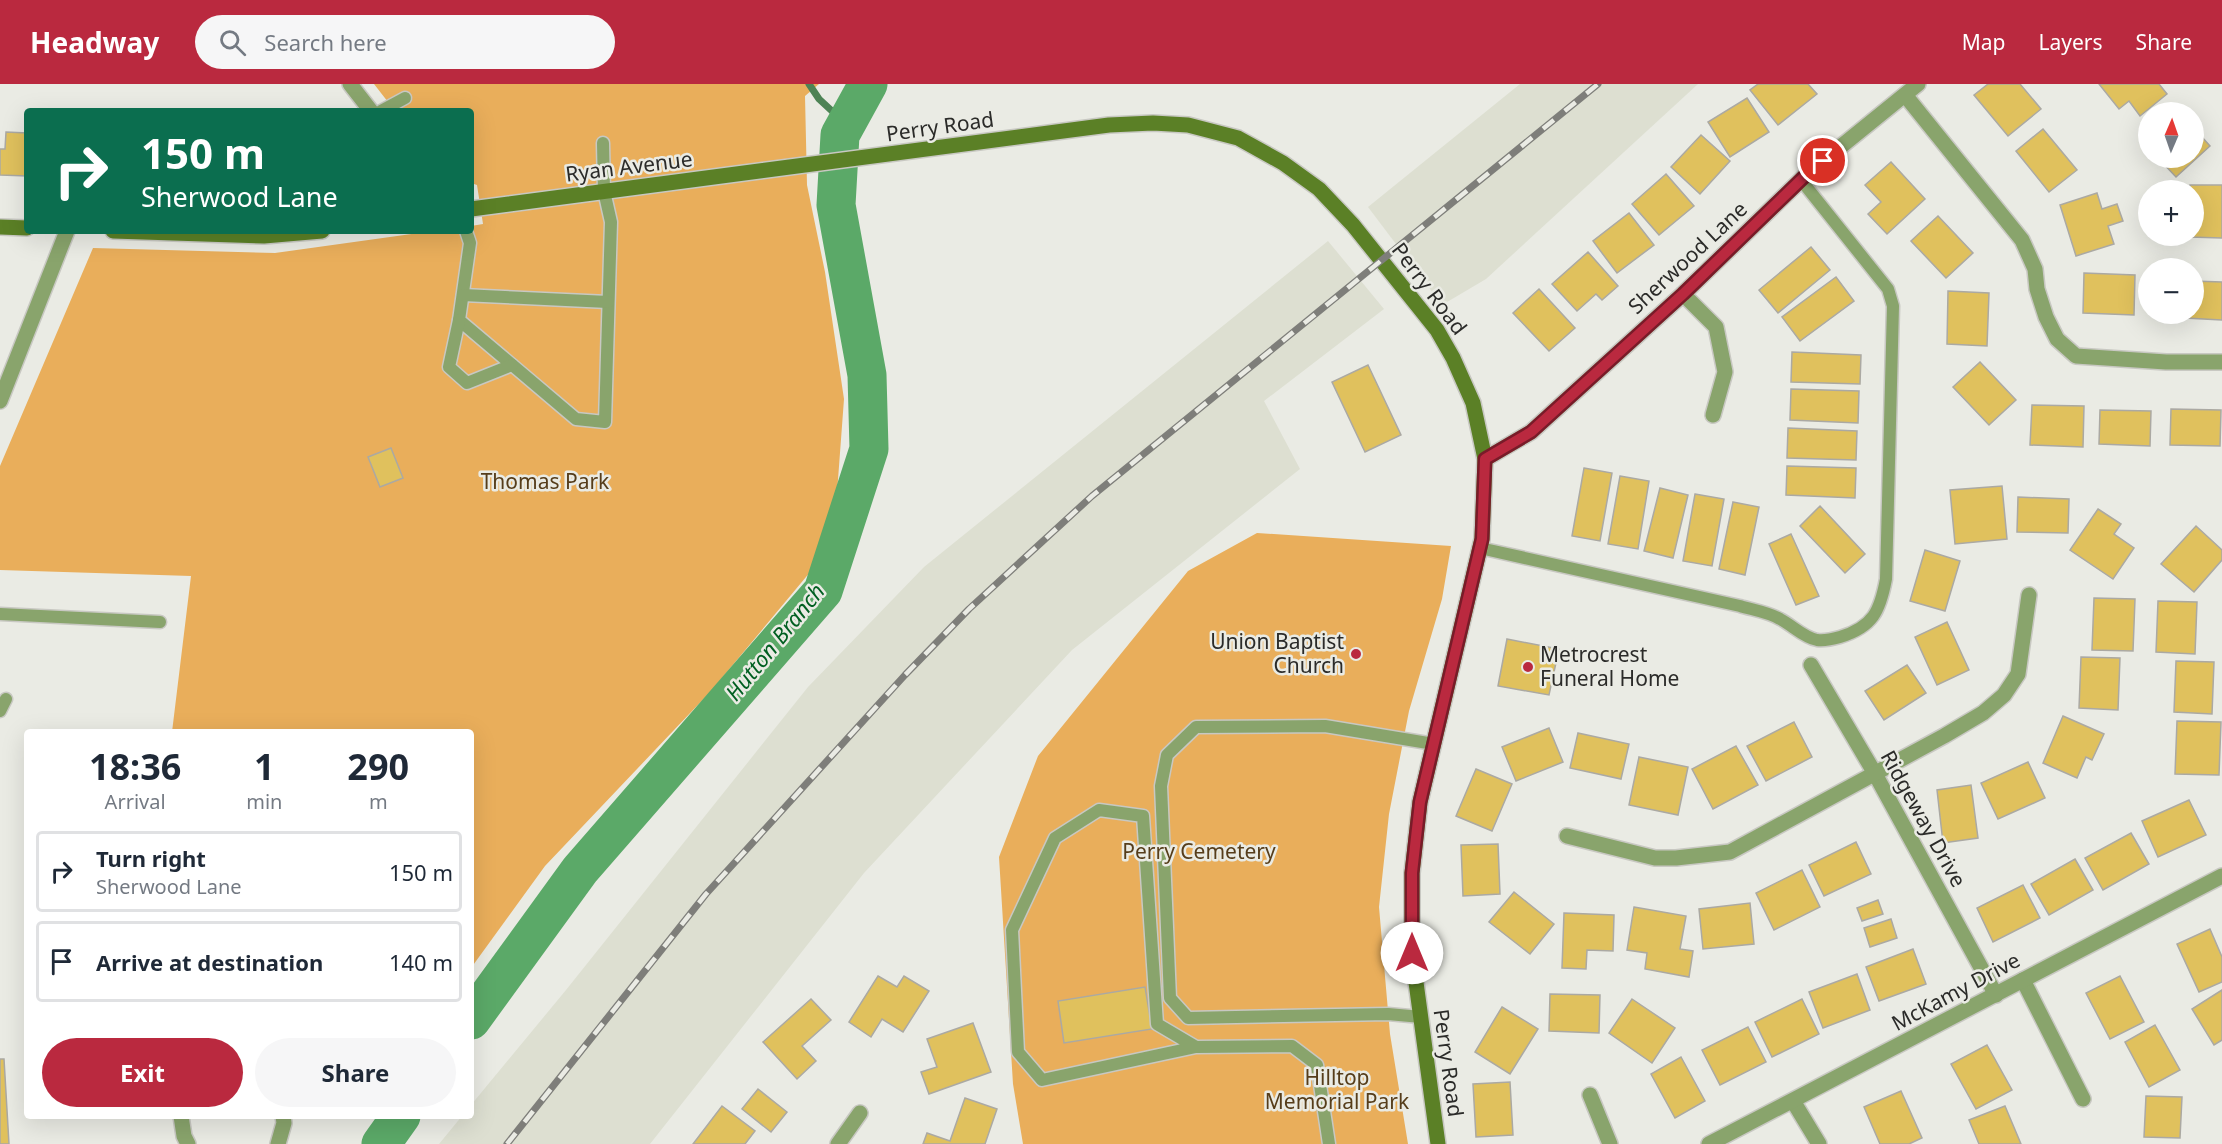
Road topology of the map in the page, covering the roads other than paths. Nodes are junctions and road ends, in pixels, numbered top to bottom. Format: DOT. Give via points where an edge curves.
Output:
graph roads {
  1 [pos="350,84"];
  2 [pos="1918,84"];
  3 [pos="1905,95"];
  4 [pos="405,98"];
  5 [pos="369,108"];
  6 [pos="387,108"];
  7 [pos="603,143"];
  8 [pos="793,168"];
  9 [pos="1801,180"];
  10 [pos="604,191"];
  11 [pos="474,209"];
  12 [pos="0,227"];
  13 [pos="24,228"];
  14 [pos="66,234"];
  15 [pos="198,234"];
  16 [pos="281,234"];
  17 [pos="467,234"];
  18 [pos="1683,294"];
  19 [pos="463,295"];
  20 [pos="608,302"];
  21 [pos="459,320"];
  22 [pos="2222,362"];
  23 [pos="512,365"];
  24 [pos="0,401"];
  25 [pos="1713,415"];
  26 [pos="1485,459"];
  27 [pos="1480,548"];
  28 [pos="2029,595"];
  29 [pos="0,615"];
  30 [pos="159,622"];
  31 [pos="1811,665"];
  32 [pos="6,699"];
  33 [pos="0,711"];
  34 [pos="1434,744"];
  35 [pos="1874,772"];
  36 [pos="1567,836"];
  37 [pos="2222,876"];
  38 [pos="2024,980"];
  39 [pos="1996,994"];
  40 [pos="1421,1017"];
  41 [pos="1196,1047"];
  42 [pos="1590,1095"];
  43 [pos="2083,1099"];
  44 [pos="1793,1101"];
  45 [pos="860,1113"];
  46 [pos="181,1119"];
  47 [pos="283,1119"];
  48 [pos="188,1144"];
  49 [pos="278,1144"];
  50 [pos="838,1144"];
  51 [pos="1329,1144"];
  52 [pos="1438,1144"];
  53 [pos="1610,1144"];
  54 [pos="1709,1144"];
  55 [pos="1819,1144"];
  1 -- 5 [label="street"];
  2 -- 3 [label="street, Sherwood Lane"];
  3 -- 9 [label="street, Sherwood Lane"];
  3 -- 22 [label="street" via="2022,240 2035,269 2046,317 2057,339 2076,356"];
  4 -- 6 [label="lane"];
  7 -- 10 [label="lane"];
  8 -- 10 [label="street, Ryan Avenue"];
  8 -- 26 [label="street, Perry Road" via="1109,125 1188,125 1238,138 1319,189 1437,330 1473,403"];
  9 -- 18 [label="street, Sherwood Lane"];
  9 -- 27 [label="lane" via="1888,289 1893,306 1886,579 1882,603 1871,621 1853,633 1817,640 1779,618 1740,606"];
  10 -- 11 [label="street, Ryan Avenue"];
  10 -- 20 [label="lane" via="611,222"];
  12 -- 13 [label="street"];
  14 -- 24 [label="street"];
  15 -- 16 [label="street"];
  17 -- 19 [label="lane" via="470,243"];
  18 -- 25 [label="street" via="1716,327 1725,372"];
  18 -- 26 [label="street, Sherwood Lane" via="1531,432"];
  19 -- 20 [label="lane"];
  19 -- 21 [label="lane"];
  20 -- 23 [label="lane" via="605,422 576,419"];
  21 -- 23 [label="lane"];
  21 -- 23 [label="lane" via="449,368 467,383"];
  26 -- 27 [label="street, Perry Road"];
  27 -- 34 [label="street, Perry Road"];
  28 -- 35 [label="street" via="2019,674 2004,695 1983,713"];
  29 -- 30 [label="lane"];
  31 -- 35 [label="street, Ridgeway Drive"];
  32 -- 33 [label="lane"];
  34 -- 40 [label="street, Perry Road" via="1420,802 1412,873 1412,953"];
  34 -- 40 [label="lane" via="1326,726 1196,727 1167,755 1161,786 1170,998 1188,1018 1388,1014"];
  35 -- 36 [label="street" via="1730,852 1655,858"];
  35 -- 39 [label="street, Ridgeway Drive"];
  37 -- 38 [label="street, McKamy Drive"];
  38 -- 39 [label="street, McKamy Drive"];
  38 -- 43 [label="street"];
  39 -- 44 [label="street, McKamy Drive"];
  40 -- 52 [label="street, Perry Road"];
  41 -- 41 [label="lane" via="1042,1080 1018,1052 1012,930 1055,838 1100,810 1143,816 1157,1024"];
  41 -- 51 [label="lane" via="1292,1046 1317,1065"];
  42 -- 53 [label="street"];
  44 -- 54 [label="street, McKamy Drive"];
  44 -- 55 [label="street"];
  45 -- 50 [label="street"];
  46 -- 48 [label="street"];
  47 -- 49 [label="street"];
}
